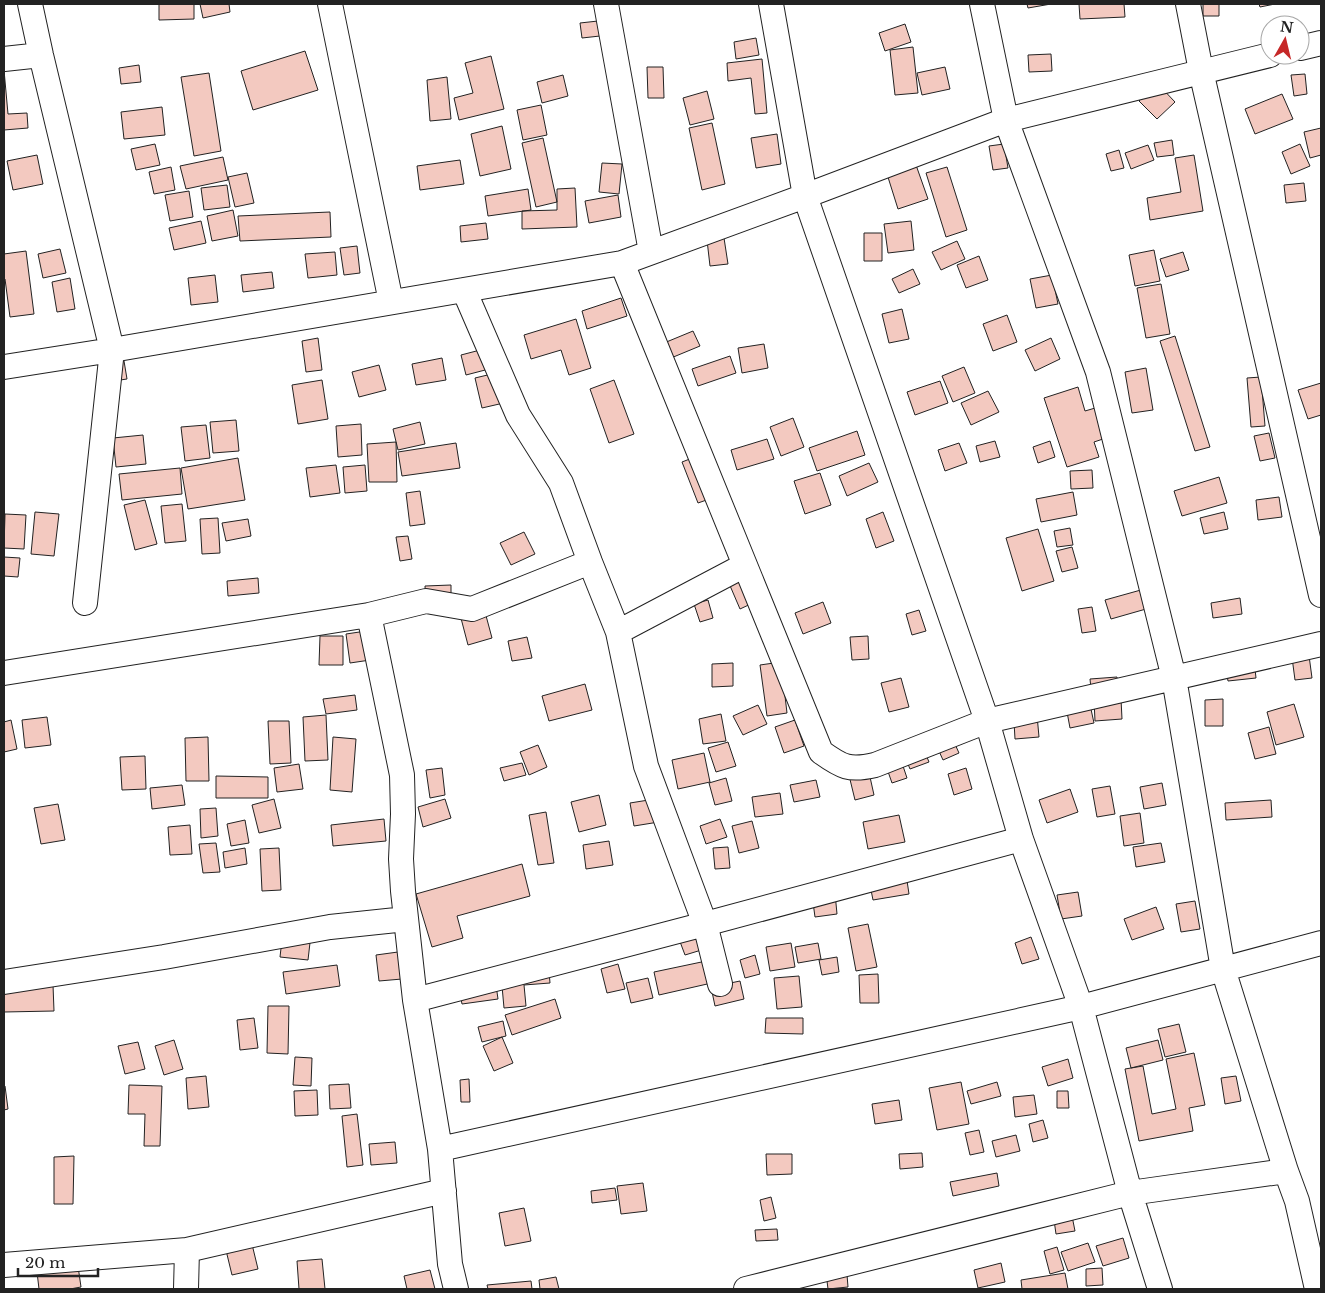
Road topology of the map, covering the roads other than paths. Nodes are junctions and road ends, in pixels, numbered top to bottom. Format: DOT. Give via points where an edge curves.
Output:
graph roads {
  1 [pos="30,4"];
  2 [pos="330,4"];
  3 [pos="606,4"];
  4 [pos="771,4"];
  5 [pos="982,4"];
  6 [pos="1188,4"];
  7 [pos="41,55"];
  8 [pos="1260,57"];
  9 [pos="4,59"];
  10 [pos="1201,71"];
  11 [pos="1006,120"];
  12 [pos="805,196"];
  13 [pos="650,252"];
  14 [pos="622,263"];
  15 [pos="464,290"];
  16 [pos="391,302"];
  17 [pos="112,350"];
  18 [pos="4,366"];
  19 [pos="590,562"];
  20 [pos="745,565"];
  21 [pos="1321,595"];
  22 [pos="85,603"];
  23 [pos="369,615"];
  24 [pos="618,632"];
  25 [pos="1321,644"];
  26 [pos="4,673"];
  27 [pos="1174,678"];
  28 [pos="987,721"];
  29 [pos="1021,839"];
  30 [pos="406,920"];
  31 [pos="705,924"];
  32 [pos="1321,943"];
  33 [pos="1223,969"];
  34 [pos="4,982"];
  35 [pos="720,984"];
  36 [pos="415,1000"];
  37 [pos="1081,1007"];
  38 [pos="440,1149"];
  39 [pos="1286,1171"];
  40 [pos="444,1191"];
  41 [pos="1130,1193"];
  42 [pos="187,1250"];
  43 [pos="4,1266"];
  44 [pos="186,1289"];
  45 [pos="456,1289"];
  46 [pos="746,1289"];
  47 [pos="1160,1289"];
  48 [pos="1317,1289"];
  1 -- 7 [label="street"];
  2 -- 16 [label="street"];
  3 -- 13 [label="street"];
  4 -- 12 [label="street"];
  5 -- 11 [label="street"];
  6 -- 10 [label="street"];
  7 -- 9 [label="street"];
  7 -- 17 [label="street"];
  8 -- 10 [label="street"];
  10 -- 11 [label="street"];
  10 -- 21 [label="street"];
  11 -- 12 [label="street"];
  11 -- 27 [label="street" via="1098,372"];
  12 -- 13 [label="street"];
  12 -- 28 [label="street"];
  13 -- 14 [label="street"];
  14 -- 15 [label="street"];
  14 -- 20 [label="street"];
  15 -- 16 [label="street"];
  15 -- 19 [label="street" via="518,416 561,482"];
  16 -- 17 [label="street"];
  17 -- 18 [label="street"];
  17 -- 22 [label="street"];
  19 -- 23 [label="street" via="472,609 426,601"];
  19 -- 24 [label="street"];
  20 -- 24 [label="street"];
  20 -- 28 [label="street" via="821,752 838,764 857,769 875,765"];
  23 -- 26 [label="street"];
  23 -- 30 [label="street" via="402,775 401,858"];
  24 -- 31 [label="street" via="646,766"];
  25 -- 27 [label="street"];
  27 -- 28 [label="street"];
  27 -- 33 [label="street"];
  28 -- 29 [label="street"];
  29 -- 31 [label="street"];
  29 -- 37 [label="street"];
  30 -- 34 [label="street" via="330,927"];
  30 -- 36 [label="street"];
  31 -- 35 [label="street"];
  31 -- 36 [label="street"];
  32 -- 33 [label="street"];
  33 -- 37 [label="street"];
  33 -- 39 [label="street"];
  36 -- 38 [label="street"];
  37 -- 38 [label="street"];
  37 -- 41 [label="street"];
  38 -- 40 [label="street"];
  39 -- 41 [label="street"];
  39 -- 48 [label="street" via="1297,1201"];
  40 -- 42 [label="street"];
  40 -- 45 [label="street" via="450,1264"];
  41 -- 46 [label="street"];
  41 -- 47 [label="street"];
  42 -- 43 [label="street"];
  42 -- 44 [label="street"];
}
